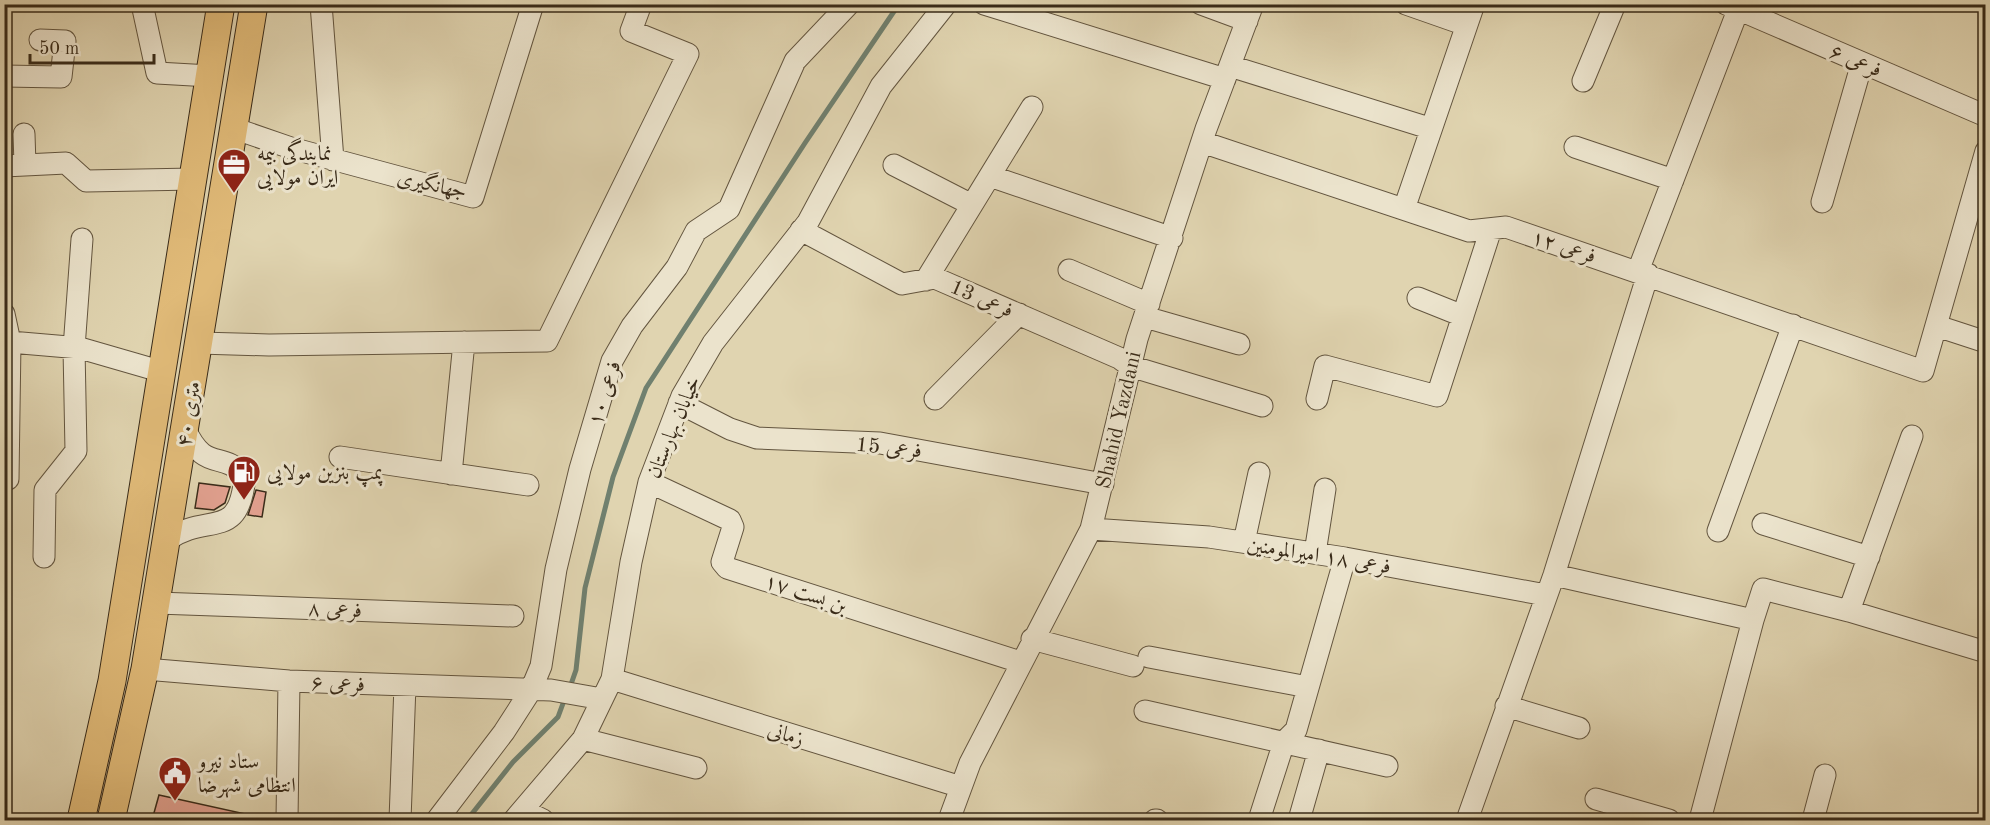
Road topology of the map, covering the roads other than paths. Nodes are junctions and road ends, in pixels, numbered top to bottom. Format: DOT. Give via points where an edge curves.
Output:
graph roads {
  1 [pos="142,4"];
  2 [pos="321,4"];
  3 [pos="533,4"];
  4 [pos="640,4"];
  5 [pos="849,4"];
  6 [pos="945,4"];
  7 [pos="984,4"];
  8 [pos="1201,4"];
  9 [pos="1406,4"];
  10 [pos="1474,4"];
  11 [pos="1615,4"];
  12 [pos="1732,7"];
  13 [pos="220,10"];
  14 [pos="252,12"];
  15 [pos="1250,13"];
  16 [pos="1466,25"];
  17 [pos="40,40"];
  18 [pos="1862,63"];
  19 [pos="1227,73"];
  20 [pos="4,75"];
  21 [pos="210,76"];
  22 [pos="1583,81"];
  23 [pos="1032,107"];
  24 [pos="1986,116"];
  25 [pos="233,128"];
  26 [pos="1430,129"];
  27 [pos="24,134"];
  28 [pos="1202,142"];
  29 [pos="1575,147"];
  30 [pos="1986,151"];
  31 [pos="333,160"];
  32 [pos="894,165"];
  33 [pos="15,166"];
  34 [pos="990,176"];
  35 [pos="195,179"];
  36 [pos="1673,180"];
  37 [pos="1821,202"];
  38 [pos="972,205"];
  39 [pos="1404,209"];
  40 [pos="1491,229"];
  41 [pos="801,230"];
  42 [pos="1172,238"];
  43 [pos="82,239"];
  44 [pos="1069,270"];
  45 [pos="1643,273"];
  46 [pos="926,280"];
  47 [pos="1418,298"];
  48 [pos="1147,310"];
  49 [pos="4,314"];
  50 [pos="1019,314"];
  51 [pos="1463,315"];
  52 [pos="1793,325"];
  53 [pos="1937,326"];
  54 [pos="10,342"];
  55 [pos="464,342"];
  56 [pos="1986,342"];
  57 [pos="199,343"];
  58 [pos="1239,344"];
  59 [pos="74,348"];
  60 [pos="1130,366"];
  61 [pos="163,372"];
  62 [pos="935,399"];
  63 [pos="1317,399"];
  64 [pos="679,403"];
  65 [pos="1262,405"];
  66 [pos="185,429"];
  67 [pos="1912,436"];
  68 [pos="340,457"];
  69 [pos="1259,473"];
  70 [pos="451,474"];
  71 [pos="8,479"];
  72 [pos="649,482"];
  73 [pos="1103,484"];
  74 [pos="528,485"];
  75 [pos="1325,489"];
  76 [pos="1763,524"];
  77 [pos="1091,529"];
  78 [pos="1718,531"];
  79 [pos="167,540"];
  80 [pos="1244,542"];
  81 [pos="1315,554"];
  82 [pos="44,557"];
  83 [pos="1869,557"];
  84 [pos="1345,558"];
  85 [pos="1554,575"];
  86 [pos="1546,595"];
  87 [pos="156,603"];
  88 [pos="1849,611"];
  89 [pos="513,616"];
  90 [pos="1753,620"];
  91 [pos="1032,639"];
  92 [pos="1986,652"];
  93 [pos="1020,662"];
  94 [pos="146,669"];
  95 [pos="612,679"];
  96 [pos="289,681"];
  97 [pos="405,686"];
  98 [pos="1308,687"];
  99 [pos="541,690"];
  100 [pos="593,697"];
  101 [pos="1506,706"];
  102 [pos="1145,711"];
  103 [pos="1579,728"];
  104 [pos="583,739"];
  105 [pos="1284,742"];
  106 [pos="1319,750"];
  107 [pos="1388,765"];
  108 [pos="696,768"];
  109 [pos="1825,775"];
  110 [pos="961,787"];
  111 [pos="1596,799"];
  112 [pos="519,815"];
  113 [pos="81,820"];
  114 [pos="111,820"];
  115 [pos="287,820"];
  116 [pos="400,820"];
  117 [pos="437,820"];
  118 [pos="543,820"];
  119 [pos="949,820"];
  120 [pos="1259,820"];
  121 [pos="1299,820"];
  122 [pos="1467,820"];
  123 [pos="1669,820"];
  124 [pos="1700,820"];
  125 [pos="1813,820"];
  1 -- 21 [label="street" via="157,73"];
  2 -- 31 [label="street"];
  3 -- 31 [label="street, جهانگیری" via="474,197"];
  4 -- 55 [label="street" via="631,31 688,54 548,341"];
  5 -- 99 [label="street, فرعی ۱۰" via="795,61 729,209 696,231 677,267 632,326 612,361 556,568"];
  6 -- 41 [label="street, خیابان بهارستان" via="880,86"];
  7 -- 19 [label="street"];
  8 -- 15 [label="street"];
  9 -- 16 [label="street"];
  10 -- 16 [label="street"];
  11 -- 22 [label="street"];
  12 -- 18 [label="street, فرعی ۶"];
  12 -- 36 [label="street"];
  13 -- 14 [label="main road"];
  13 -- 21 [label="main road, ۴۰ متری"];
  14 -- 25 [label="main road, ۴۰ متری"];
  15 -- 19 [label="street, Shahid Yazdani"];
  16 -- 26 [label="street"];
  17 -- 20 [label="street" via="65,41 61,77"];
  18 -- 24 [label="street, فرعی ۶"];
  18 -- 37 [label="street"];
  19 -- 26 [label="street"];
  19 -- 28 [label="street, Shahid Yazdani"];
  21 -- 35 [label="main road, ۴۰ متری"];
  23 -- 34 [label="street"];
  25 -- 31 [label="street, جهانگیری"];
  25 -- 57 [label="main road, ۴۰ متری"];
  26 -- 39 [label="street"];
  27 -- 33 [label="street"];
  28 -- 39 [label="street, فرعی ۱۲"];
  28 -- 42 [label="street, Shahid Yazdani"];
  29 -- 36 [label="street"];
  30 -- 53 [label="street"];
  32 -- 38 [label="street"];
  33 -- 35 [label="street" via="66,163 86,181"];
  34 -- 38 [label="street"];
  34 -- 42 [label="street"];
  35 -- 61 [label="main road, ۴۰ متری"];
  36 -- 45 [label="street"];
  38 -- 46 [label="street"];
  39 -- 40 [label="street, فرعی ۱۲" via="1469,231"];
  40 -- 45 [label="street, فرعی ۱۲" via="1506,227"];
  40 -- 51 [label="street"];
  41 -- 46 [label="street, فرعی 13" via="902,284"];
  41 -- 64 [label="street, خیابان بهارستان" via="713,343"];
  42 -- 48 [label="street, Shahid Yazdani"];
  43 -- 59 [label="street"];
  44 -- 48 [label="street"];
  45 -- 52 [label="street, فرعی ۱۲"];
  45 -- 85 [label="street"];
  46 -- 50 [label="street, فرعی 13" via="935,278"];
  47 -- 51 [label="street"];
  48 -- 58 [label="street"];
  48 -- 60 [label="street, Shahid Yazdani"];
  49 -- 54 [label="street"];
  50 -- 60 [label="street, فرعی 13"];
  50 -- 62 [label="street"];
  51 -- 63 [label="street" via="1437,396 1325,366"];
  52 -- 53 [label="street, فرعی ۱۲" via="1923,371"];
  52 -- 78 [label="street"];
  53 -- 56 [label="street"];
  54 -- 59 [label="street"];
  54 -- 71 [label="street"];
  55 -- 57 [label="street"];
  55 -- 70 [label="street"];
  57 -- 66 [label="main road, ۴۰ متری"];
  59 -- 61 [label="street"];
  59 -- 82 [label="street" via="76,451 45,490"];
  60 -- 65 [label="street, فرعی 13"];
  60 -- 73 [label="street, Shahid Yazdani"];
  61 -- 113 [label="main road, ۴۰ متری" via="112,681"];
  64 -- 72 [label="street, خیابان بهارستان"];
  64 -- 73 [label="street, فرعی 15" via="757,438 880,443"];
  66 -- 79 [label="main road, ۴۰ متری"];
  66 -- 79 [label="street" via="195,449 207,459 237,467 245,476 243,500 229,519 182,530"];
  67 -- 83 [label="street"];
  68 -- 70 [label="street"];
  69 -- 80 [label="street"];
  70 -- 74 [label="street"];
  72 -- 93 [label="street, بن بست ۱۷" via="730,520 733,527 722,562 727,568"];
  72 -- 95 [label="street, خیابان بهارستان"];
  73 -- 77 [label="street, Shahid Yazdani"];
  75 -- 81 [label="street"];
  76 -- 83 [label="street"];
  77 -- 80 [label="street, فرعی ۱۸ امیرالمومنین"];
  77 -- 91 [label="street, Shahid Yazdani"];
  79 -- 87 [label="main road, ۴۰ متری"];
  80 -- 81 [label="street, فرعی ۱۸ امیرالمومنین"];
  81 -- 84 [label="street, فرعی ۱۸ امیرالمومنین"];
  83 -- 88 [label="street"];
  84 -- 86 [label="street, فرعی ۱۸ امیرالمومنین"];
  84 -- 98 [label="street"];
  85 -- 86 [label="street"];
  85 -- 90 [label="street"];
  86 -- 101 [label="street"];
  87 -- 89 [label="street, فرعی ۸"];
  87 -- 94 [label="main road, ۴۰ متری"];
  88 -- 90 [label="street" via="1763,589"];
  88 -- 92 [label="street"];
  90 -- 124 [label="street"];
  91 -- 93 [label="street, Shahid Yazdani"];
  91 -- 98 [label="street" via="1141,662"];
  93 -- 110 [label="street, Shahid Yazdani"];
  94 -- 96 [label="street, فرعی ۶"];
  94 -- 114 [label="main road, ۴۰ متری"];
  95 -- 100 [label="street, خیابان بهارستان"];
  95 -- 110 [label="street, زمانی"];
  96 -- 97 [label="street, فرعی ۶"];
  96 -- 115 [label="street"];
  97 -- 99 [label="street, فرعی ۶"];
  97 -- 116 [label="street"];
  98 -- 105 [label="street" via="1296,730"];
  99 -- 100 [label="street, فرعی ۶"];
  99 -- 117 [label="street, فرعی ۱۰"];
  100 -- 104 [label="street, خیابان بهارستان"];
  101 -- 103 [label="street"];
  101 -- 122 [label="street"];
  102 -- 105 [label="street"];
  104 -- 108 [label="street"];
  104 -- 112 [label="street, خیابان بهارستان"];
  105 -- 106 [label="street"];
  105 -- 120 [label="street"];
  106 -- 107 [label="street"];
  106 -- 121 [label="street"];
  109 -- 125 [label="street"];
  110 -- 119 [label="street, Shahid Yazdani"];
  111 -- 123 [label="street"];
  112 -- 118 [label="street"];
}
